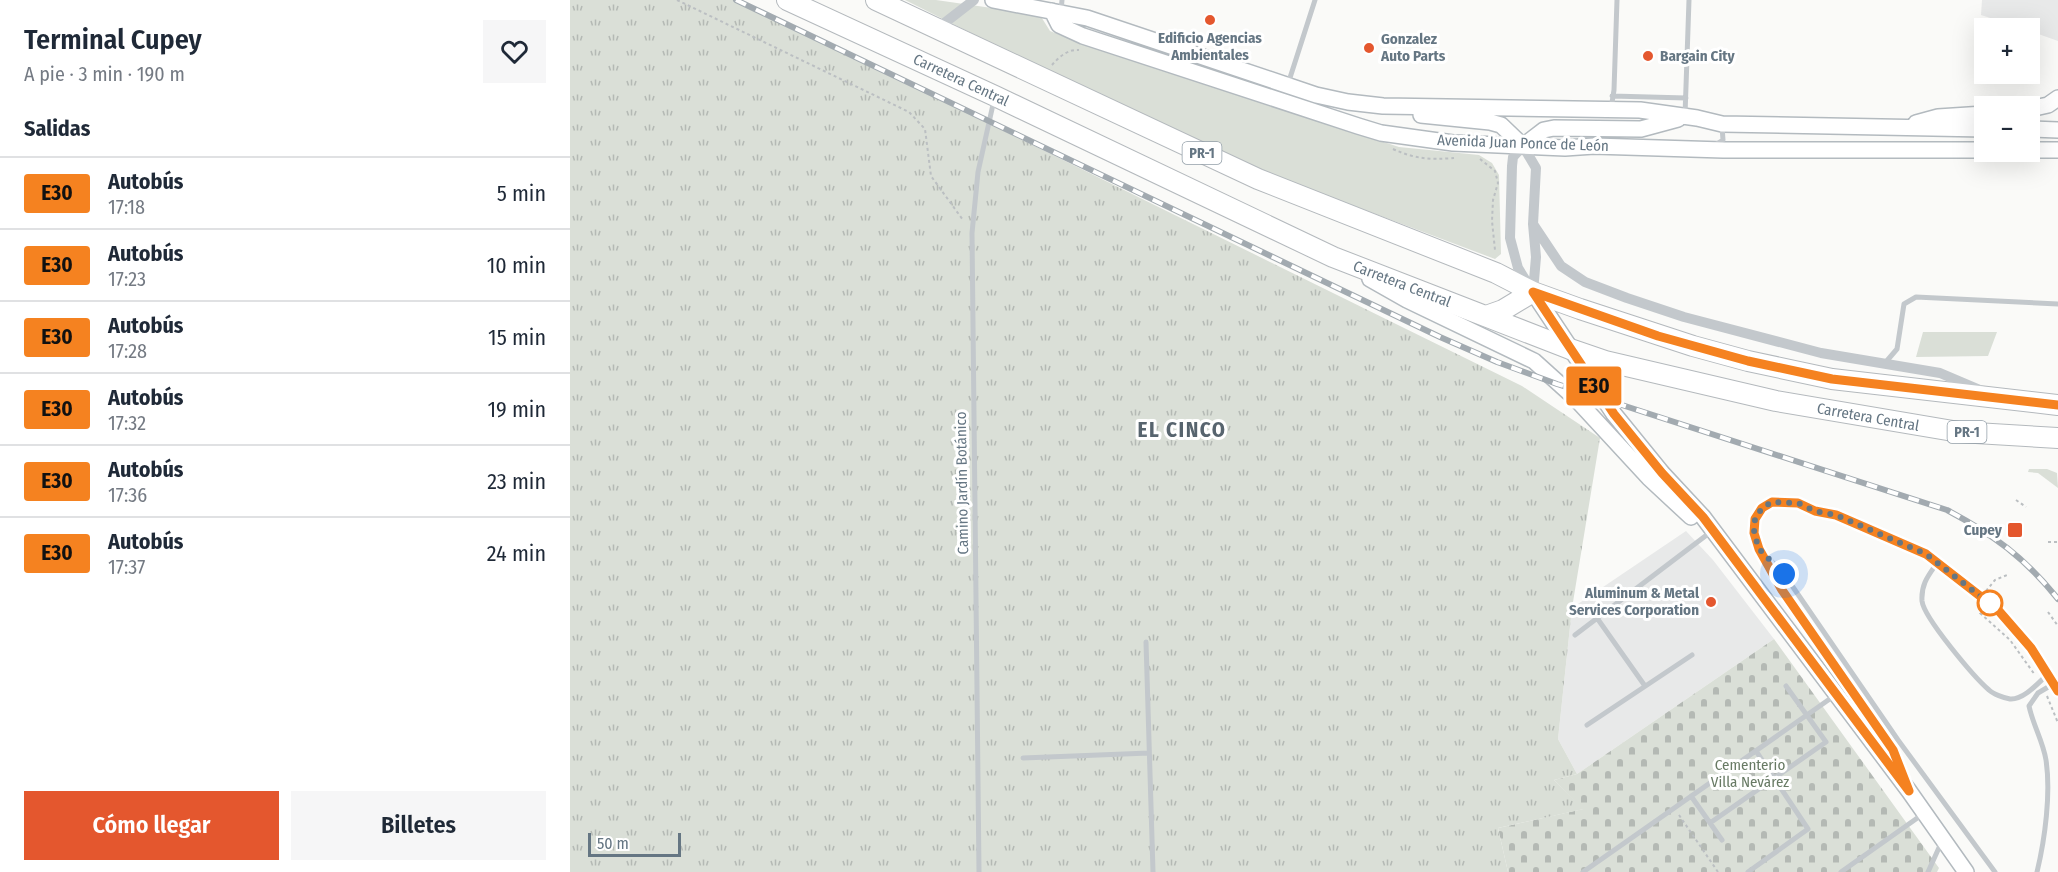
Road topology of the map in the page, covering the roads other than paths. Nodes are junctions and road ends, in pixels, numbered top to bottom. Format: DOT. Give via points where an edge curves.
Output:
graph roads {
  1 [pos="787,0"];
  2 [pos="876,0"];
  3 [pos="974,0"];
  4 [pos="993,0"];
  5 [pos="1315,0"];
  6 [pos="1617,0"];
  7 [pos="1689,0"];
  8 [pos="1053,6"];
  9 [pos="938,28"];
  10 [pos="1285,93"];
  11 [pos="995,96"];
  12 [pos="1686,98"];
  13 [pos="2058,98"];
  14 [pos="1611,103"];
  15 [pos="1383,106"];
  16 [pos="2040,107"];
  17 [pos="1974,115"];
  18 [pos="1686,117"];
  19 [pos="1722,124"];
  20 [pos="1897,128"];
  21 [pos="1974,129"];
  22 [pos="2040,129"];
  23 [pos="2058,130"];
  24 [pos="1523,146"];
  25 [pos="1708,149"];
  26 [pos="1974,150"];
  27 [pos="2040,150"];
  28 [pos="2058,150"];
  29 [pos="1533,224"];
  30 [pos="1333,257"];
  31 [pos="1533,292"];
  32 [pos="2058,304"];
  33 [pos="1486,316"];
  34 [pos="1570,349"];
  35 [pos="1885,363"];
  36 [pos="2000,398"];
  37 [pos="2058,405"];
  38 [pos="2058,438"];
  39 [pos="1708,534"];
  40 [pos="1759,549"];
  41 [pos="1734,558"];
  42 [pos="1937,563"];
  43 [pos="1597,618"];
  44 [pos="1575,635"];
  45 [pos="1146,642"];
  46 [pos="1692,655"];
  47 [pos="2048,674"];
  48 [pos="2055,683"];
  49 [pos="1645,686"];
  50 [pos="1786,686"];
  51 [pos="2058,691"];
  52 [pos="1836,695"];
  53 [pos="1807,715"];
  54 [pos="1587,725"];
  55 [pos="1756,751"];
  56 [pos="1149,753"];
  57 [pos="1023,758"];
  58 [pos="1774,778"];
  59 [pos="1909,791"];
  60 [pos="1691,796"];
  61 [pos="1924,813"];
  62 [pos="1710,823"];
  63 [pos="1943,839"];
  64 [pos="1722,840"];
  65 [pos="1593,865"];
  66 [pos="979,872"];
  67 [pos="1153,872"];
  68 [pos="1583,872"];
  69 [pos="1598,872"];
  70 [pos="1748,872"];
  71 [pos="1841,872"];
  72 [pos="1928,872"];
  73 [pos="1966,872"];
  74 [pos="1976,872"];
  75 [pos="1995,872"];
  76 [pos="2037,872"];
  1 -- 11 [label="highway, Carretera Central / PR-1"];
  2 -- 9 [label="highway, Carretera Central / PR-1"];
  3 -- 9 [label="street"];
  4 -- 8 [label="street, Avenida Juan Ponce de León"];
  5 -- 10 [label="lane"];
  6 -- 14 [label="lane"];
  7 -- 12 [label="lane"];
  8 -- 10 [label="street, Avenida Juan Ponce de León"];
  9 -- 31 [label="highway, Carretera Central / PR-1" via="1258,179 1496,273"];
  10 -- 15 [label="street, Avenida Juan Ponce de León"];
  10 -- 24 [label="street, Avenida Juan Ponce de León" via="1381,133 1452,144"];
  11 -- 30 [label="highway, Carretera Central / PR-1"];
  11 -- 66 [label="lane, Camino Jardín Botánico" via="978,172 972,233"];
  12 -- 14 [label="lane"];
  12 -- 18 [label="lane"];
  13 -- 16 [label="street"];
  14 -- 15 [label="street, Avenida Juan Ponce de León"];
  14 -- 18 [label="street, Avenida Juan Ponce de León"];
  15 -- 24 [label="street" via="1402,113 1501,125"];
  17 -- 20 [label="street" via="1938,117"];
  18 -- 19 [label="street, Avenida Juan Ponce de León"];
  18 -- 24 [label="street" via="1641,129 1554,128 1544,130"];
  19 -- 20 [label="street, Avenida Juan Ponce de León"];
  19 -- 25 [label="lane" via="1723,140"];
  20 -- 21 [label="street, Avenida Juan Ponce de León"];
  22 -- 23 [label="street"];
  24 -- 25 [label="street, Avenida Juan Ponce de León"];
  24 -- 29 [label="street" via="1536,168"];
  24 -- 31 [label="street" via="1513,157 1510,238 1518,268"];
  25 -- 26 [label="street, Avenida Juan Ponce de León"];
  27 -- 28 [label="street"];
  29 -- 31 [label="street"];
  29 -- 35 [label="street" via="1561,266 1585,282 1744,333 1821,353"];
  30 -- 33 [label="highway, Carretera Central / PR-1"];
  30 -- 39 [label="street" via="1407,300 1534,361"];
  31 -- 33 [label="highway"];
  31 -- 34 [label="street"];
  31 -- 36 [label="highway, Carretera Central / PR-1" via="1658,336 1748,361 1832,379"];
  32 -- 35 [label="lane" via="1916,297 1904,304 1897,349"];
  33 -- 34 [label="highway, Carretera Central / PR-1"];
  34 -- 38 [label="highway, Carretera Central / PR-1" via="1605,361 1787,403 1959,432"];
  34 -- 41 [label="street" via="1614,414"];
  35 -- 36 [label="street" via="1941,373"];
  36 -- 37 [label="highway, Carretera Central / PR-1"];
  39 -- 41 [label="street"];
  39 -- 43 [label="lane"];
  40 -- 42 [label="lane" via="1755,519 1762,508 1772,502 1798,503 1836,515 1926,554"];
  40 -- 59 [label="lane" via="1782,590 1893,750"];
  40 -- 75 [label="lane" via="1784,574"];
  41 -- 52 [label="street"];
  42 -- 47 [label="lane" via="1998,610"];
  42 -- 47 [label="lane" via="1922,585 1923,604 1935,626 1991,692 2011,699 2021,697"];
  43 -- 44 [label="lane"];
  43 -- 49 [label="lane"];
  45 -- 56 [label="lane"];
  46 -- 49 [label="lane"];
  47 -- 48 [label="lane"];
  48 -- 51 [label="lane"];
  48 -- 76 [label="lane" via="2038,693 2029,706 2046,762 2044,839"];
  49 -- 54 [label="lane"];
  50 -- 53 [label="lane"];
  52 -- 53 [label="lane"];
  52 -- 59 [label="street"];
  53 -- 55 [label="lane"];
  53 -- 58 [label="lane" via="1826,742"];
  55 -- 58 [label="lane"];
  55 -- 60 [label="lane"];
  56 -- 57 [label="lane"];
  56 -- 67 [label="lane"];
  58 -- 62 [label="lane"];
  58 -- 70 [label="lane" via="1808,829"];
  59 -- 61 [label="street"];
  60 -- 62 [label="lane"];
  60 -- 65 [label="lane"];
  61 -- 63 [label="street"];
  61 -- 71 [label="lane"];
  62 -- 64 [label="lane"];
  63 -- 72 [label="lane"];
  63 -- 73 [label="street"];
  63 -- 74 [label="street"];
  65 -- 68 [label="lane"];
  65 -- 69 [label="lane"];
}
